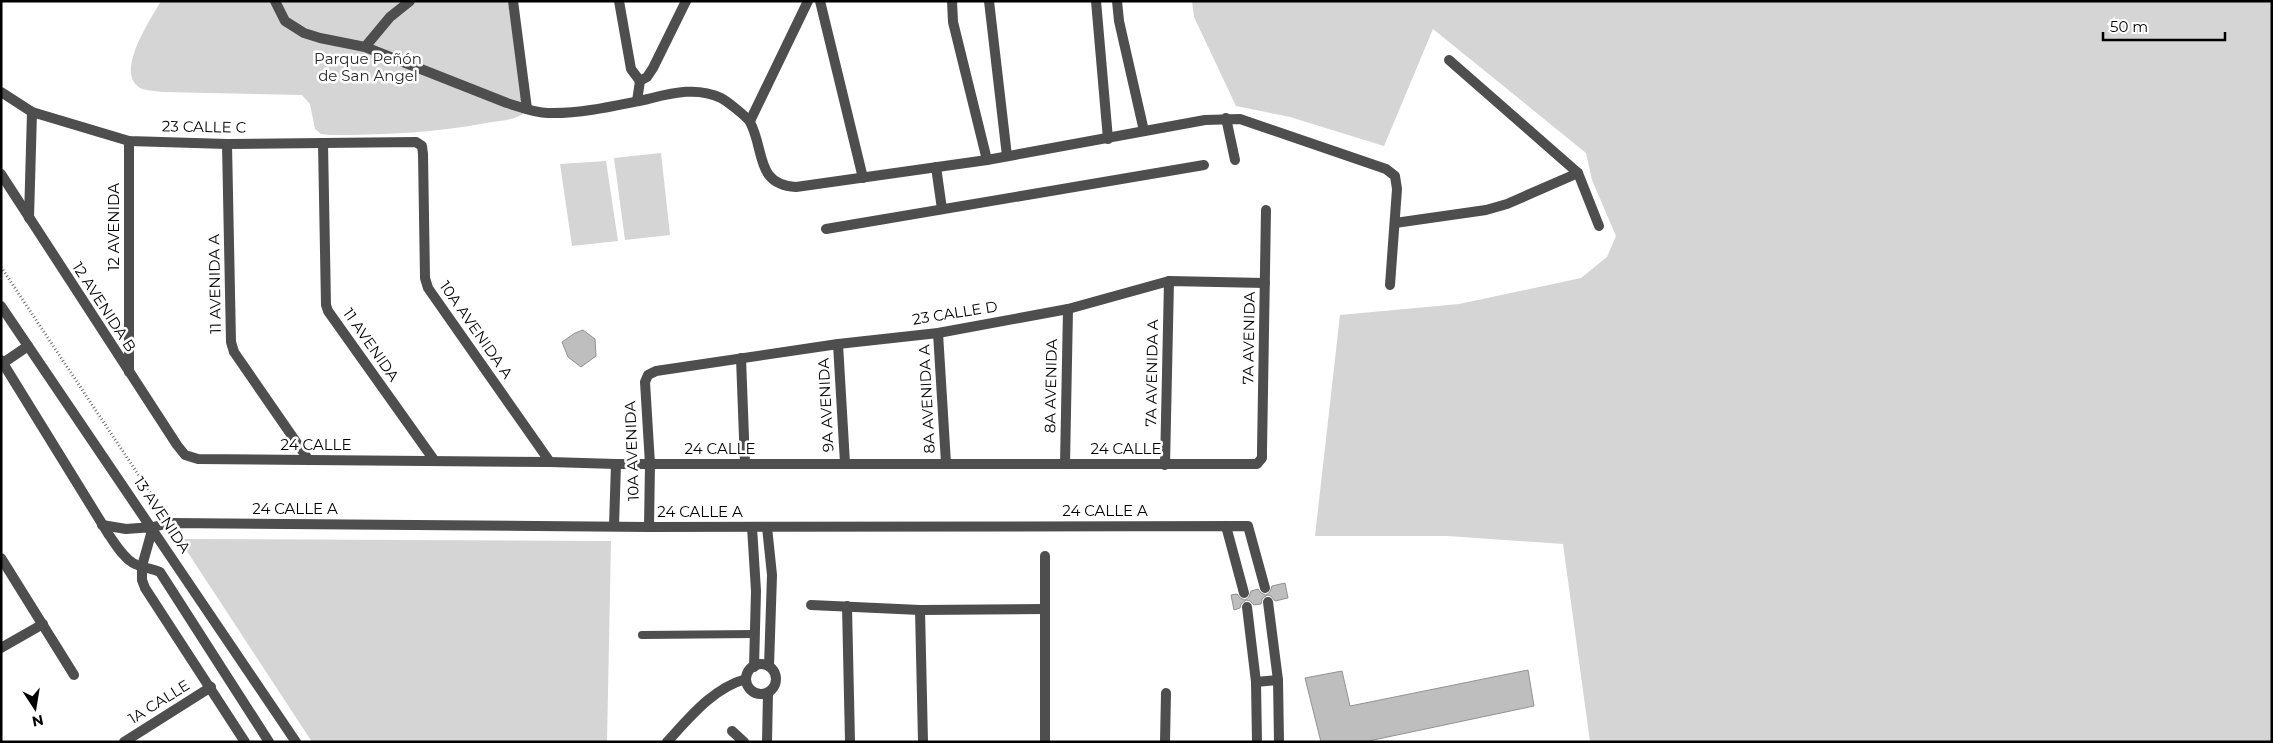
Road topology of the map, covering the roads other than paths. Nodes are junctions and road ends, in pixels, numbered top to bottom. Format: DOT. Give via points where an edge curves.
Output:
graph roads {
  1 [pos="275,1"];
  2 [pos="410,1"];
  3 [pos="513,1"];
  4 [pos="619,1"];
  5 [pos="686,1"];
  6 [pos="808,1"];
  7 [pos="820,1"];
  8 [pos="952,1"];
  9 [pos="989,1"];
  10 [pos="1096,1"];
  11 [pos="1117,1"];
  12 [pos="365,47"];
  13 [pos="1449,60"];
  14 [pos="640,81"];
  15 [pos="1,92"];
  16 [pos="637,101"];
  17 [pos="527,109"];
  18 [pos="32,112"];
  19 [pos="1226,118"];
  20 [pos="750,121"];
  21 [pos="1144,131"];
  22 [pos="1108,139"];
  23 [pos="129,141"];
  24 [pos="416,142"];
  25 [pos="323,143"];
  26 [pos="226,144"];
  27 [pos="1007,156"];
  28 [pos="986,160"];
  29 [pos="1236,160"];
  30 [pos="1204,165"];
  31 [pos="936,167"];
  32 [pos="1,174"];
  33 [pos="1578,174"];
  34 [pos="863,178"];
  35 [pos="942,210"];
  36 [pos="1266,210"];
  37 [pos="29,218"];
  38 [pos="1396,222"];
  39 [pos="1600,226"];
  40 [pos="826,229"];
  41 [pos="1168,281"];
  42 [pos="1265,283"];
  43 [pos="1390,286"];
  44 [pos="1,306"];
  45 [pos="1068,308"];
  46 [pos="938,333"];
  47 [pos="838,344"];
  48 [pos="28,346"];
  49 [pos="740,358"];
  50 [pos="2,361"];
  51 [pos="129,373"];
  52 [pos="648,375"];
  53 [pos="185,455"];
  54 [pos="308,459"];
  55 [pos="434,460"];
  56 [pos="550,462"];
  57 [pos="845,463"];
  58 [pos="946,463"];
  59 [pos="616,464"];
  60 [pos="650,464"];
  61 [pos="745,464"];
  62 [pos="1065,464"];
  63 [pos="1257,464"];
  64 [pos="1165,465"];
  65 [pos="102,525"];
  66 [pos="614,526"];
  67 [pos="1226,526"];
  68 [pos="152,527"];
  69 [pos="649,527"];
  70 [pos="752,527"];
  71 [pos="767,527"];
  72 [pos="1045,556"];
  73 [pos="1,558"];
  74 [pos="142,566"];
  75 [pos="1265,588"];
  76 [pos="1244,593"];
  77 [pos="1268,602"];
  78 [pos="811,605"];
  79 [pos="847,606"];
  80 [pos="1247,607"];
  81 [pos="1045,609"];
  82 [pos="920,610"];
  83 [pos="43,624"];
  84 [pos="642,634"];
  85 [pos="755,634"];
  86 [pos="1,648"];
  87 [pos="768,666"];
  88 [pos="754,667"];
  89 [pos="74,675"];
  90 [pos="746,679"];
  91 [pos="1278,680"];
  92 [pos="1256,682"];
  93 [pos="211,687"];
  94 [pos="768,693"];
  95 [pos="1166,694"];
  96 [pos="732,731"];
  97 [pos="124,742"];
  98 [pos="245,742"];
  99 [pos="269,742"];
  100 [pos="296,742"];
  101 [pos="667,742"];
  102 [pos="744,742"];
  103 [pos="767,742"];
  104 [pos="850,742"];
  105 [pos="923,742"];
  106 [pos="1045,742"];
  107 [pos="1166,742"];
  108 [pos="1257,742"];
  109 [pos="1279,742"];
  1 -- 12 [label="street" via="286,21 304,33"];
  2 -- 12 [label="street" via="390,17"];
  3 -- 17 [label="street"];
  4 -- 14 [label="street" via="631,69"];
  5 -- 14 [label="street" via="653,68"];
  6 -- 20 [label="street"];
  7 -- 34 [label="street"];
  8 -- 28 [label="street"];
  9 -- 27 [label="street"];
  10 -- 22 [label="street"];
  11 -- 21 [label="street"];
  12 -- 17 [label="street"];
  13 -- 33 [label="street"];
  14 -- 16 [label="street"];
  15 -- 18 [label="street, 23 CALLE C"];
  16 -- 17 [label="street" via="568,112 546,113"];
  16 -- 20 [label="street" via="680,92 703,92 722,98"];
  18 -- 23 [label="street, 23 CALLE C"];
  18 -- 37 [label="street"];
  19 -- 21 [label="street"];
  19 -- 29 [label="street"];
  19 -- 38 [label="street" via="1257,124 1386,169 1395,176 1398,189"];
  20 -- 34 [label="street" via="765,167 772,180 782,186"];
  21 -- 22 [label="street"];
  22 -- 27 [label="street"];
  23 -- 26 [label="street, 23 CALLE C"];
  23 -- 51 [label="street, 12 AVENIDA"];
  24 -- 25 [label="street, 23 CALLE C"];
  24 -- 56 [label="street, 10A AVENIDA A" via="422,146 423,154 425,278 428,288"];
  25 -- 26 [label="street, 23 CALLE C"];
  25 -- 55 [label="street, 11 AVENIDA" via="328,311"];
  26 -- 54 [label="street, 11 AVENIDA A" via="231,342 234,352"];
  27 -- 28 [label="street"];
  28 -- 31 [label="street"];
  30 -- 35 [label="street"];
  31 -- 34 [label="street"];
  31 -- 35 [label="street"];
  32 -- 37 [label="street, 12 AVENIDA B"];
  33 -- 38 [label="street" via="1486,210"];
  33 -- 39 [label="street"];
  35 -- 40 [label="street"];
  36 -- 42 [label="street, 7A AVENIDA"];
  37 -- 51 [label="street, 12 AVENIDA B"];
  38 -- 43 [label="street"];
  41 -- 42 [label="street, 23 CALLE D"];
  41 -- 45 [label="street, 23 CALLE D"];
  41 -- 64 [label="street, 7A AVENIDA A"];
  42 -- 63 [label="street, 7A AVENIDA" via="1262,458"];
  44 -- 48 [label="street, 13 AVENIDA"];
  45 -- 46 [label="street, 23 CALLE D"];
  45 -- 62 [label="street, 8A AVENIDA"];
  46 -- 47 [label="street, 23 CALLE D"];
  46 -- 58 [label="street, 8A AVENIDA A"];
  47 -- 49 [label="street, 23 CALLE D"];
  47 -- 57 [label="street, 9A AVENIDA"];
  48 -- 50 [label="street"];
  48 -- 68 [label="street, 13 AVENIDA"];
  49 -- 52 [label="street, 23 CALLE D"];
  49 -- 61 [label="street"];
  50 -- 65 [label="street"];
  51 -- 53 [label="street, 12 AVENIDA B"];
  52 -- 60 [label="street, 10A AVENIDA" via="645,382"];
  53 -- 54 [label="street, 24 CALLE" via="198,459"];
  54 -- 55 [label="street, 24 CALLE"];
  55 -- 56 [label="street, 24 CALLE"];
  56 -- 59 [label="street, 24 CALLE"];
  57 -- 58 [label="street, 24 CALLE"];
  57 -- 61 [label="street, 24 CALLE"];
  58 -- 62 [label="street, 24 CALLE"];
  59 -- 60 [label="street, 24 CALLE"];
  59 -- 66 [label="street, 10A AVENIDA"];
  60 -- 61 [label="street, 24 CALLE"];
  60 -- 69 [label="street, 10A AVENIDA"];
  62 -- 64 [label="street, 24 CALLE"];
  63 -- 64 [label="street, 24 CALLE"];
  65 -- 68 [label="street, 24 CALLE A" via="126,529"];
  65 -- 74 [label="street" via="125,557"];
  66 -- 68 [label="street, 24 CALLE A" via="170,523"];
  66 -- 69 [label="street, 24 CALLE A"];
  67 -- 71 [label="street, 24 CALLE A"];
  67 -- 75 [label="street, 24 CALLE A" via="1248,526"];
  67 -- 76 [label="street"];
  68 -- 74 [label="street"];
  68 -- 100 [label="street, 13 AVENIDA"];
  69 -- 70 [label="street, 24 CALLE A"];
  70 -- 71 [label="street, 24 CALLE A"];
  70 -- 85 [label="street"];
  71 -- 87 [label="street" via="772,575"];
  72 -- 81 [label="street"];
  73 -- 83 [label="street"];
  74 -- 93 [label="street" via="145,588"];
  74 -- 99 [label="street" via="160,572"];
  77 -- 91 [label="street"];
  78 -- 79 [label="street"];
  79 -- 82 [label="street"];
  79 -- 104 [label="street"];
  80 -- 92 [label="street"];
  81 -- 82 [label="street"];
  81 -- 106 [label="street"];
  82 -- 105 [label="street"];
  83 -- 86 [label="street"];
  83 -- 89 [label="street"];
  84 -- 85 [label="lane"];
  85 -- 88 [label="street"];
  87 -- 88 [label="street"];
  87 -- 94 [label="street" via="775,673 776,682"];
  88 -- 90 [label="street"];
  90 -- 94 [label="street" via="754,692"];
  90 -- 101 [label="street" via="730,684 716,694 695,711"];
  91 -- 92 [label="street"];
  91 -- 109 [label="street"];
  92 -- 108 [label="street"];
  93 -- 97 [label="street, 1A CALLE"];
  93 -- 98 [label="street"];
  94 -- 103 [label="street"];
  95 -- 107 [label="street"];
  96 -- 102 [label="street"];
}
